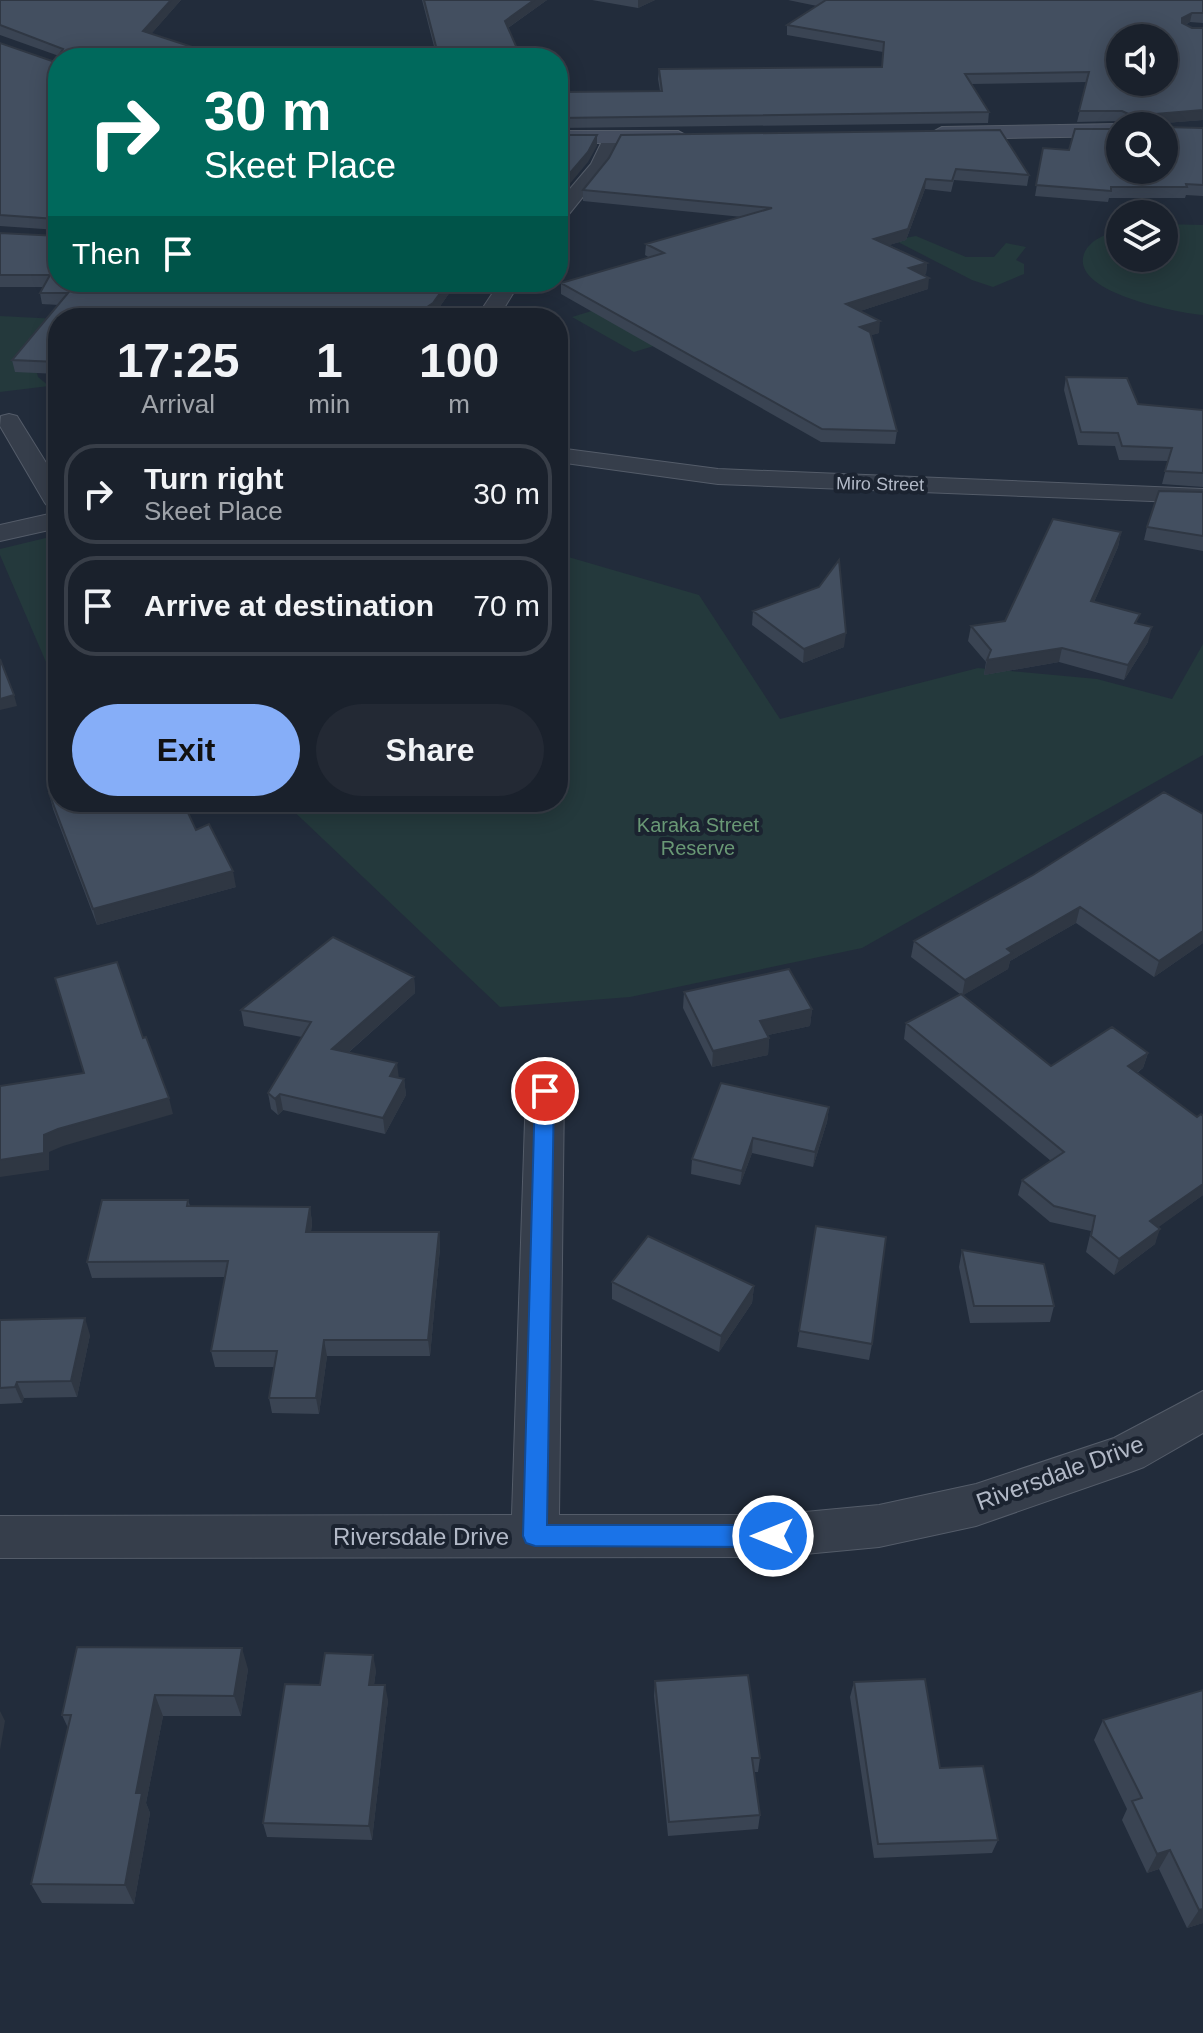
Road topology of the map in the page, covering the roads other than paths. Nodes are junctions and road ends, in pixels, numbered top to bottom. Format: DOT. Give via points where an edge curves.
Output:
graph roads {
  1 [pos="1106,130"];
  2 [pos="914,133"];
  3 [pos="568,137"];
  4 [pos="612,137"];
  5 [pos="699,137"];
  6 [pos="568,203"];
  7 [pos="9,421"];
  8 [pos="568,457"];
  9 [pos="48,486"];
  10 [pos="1203,496"];
  11 [pos="48,522"];
  12 [pos="0,533"];
  13 [pos="545,1091"];
  14 [pos="1203,1410"];
  15 [pos="535,1536"];
  16 [pos="0,1537"];
  1 -- 2 [label="main road"];
  3 -- 4 [label="main road"];
  4 -- 5 [label="main road"];
  4 -- 6 [label="street"];
  7 -- 9 [label="street"];
  8 -- 10 [label="street, Miro Street" via="654,471 789,482"];
  11 -- 12 [label="street"];
  13 -- 15 [label="street"];
  14 -- 15 [label="street, Riversdale Drive" via="1128,1453 976,1505 879,1526 773,1536"];
  15 -- 16 [label="street, Riversdale Drive"];
}
